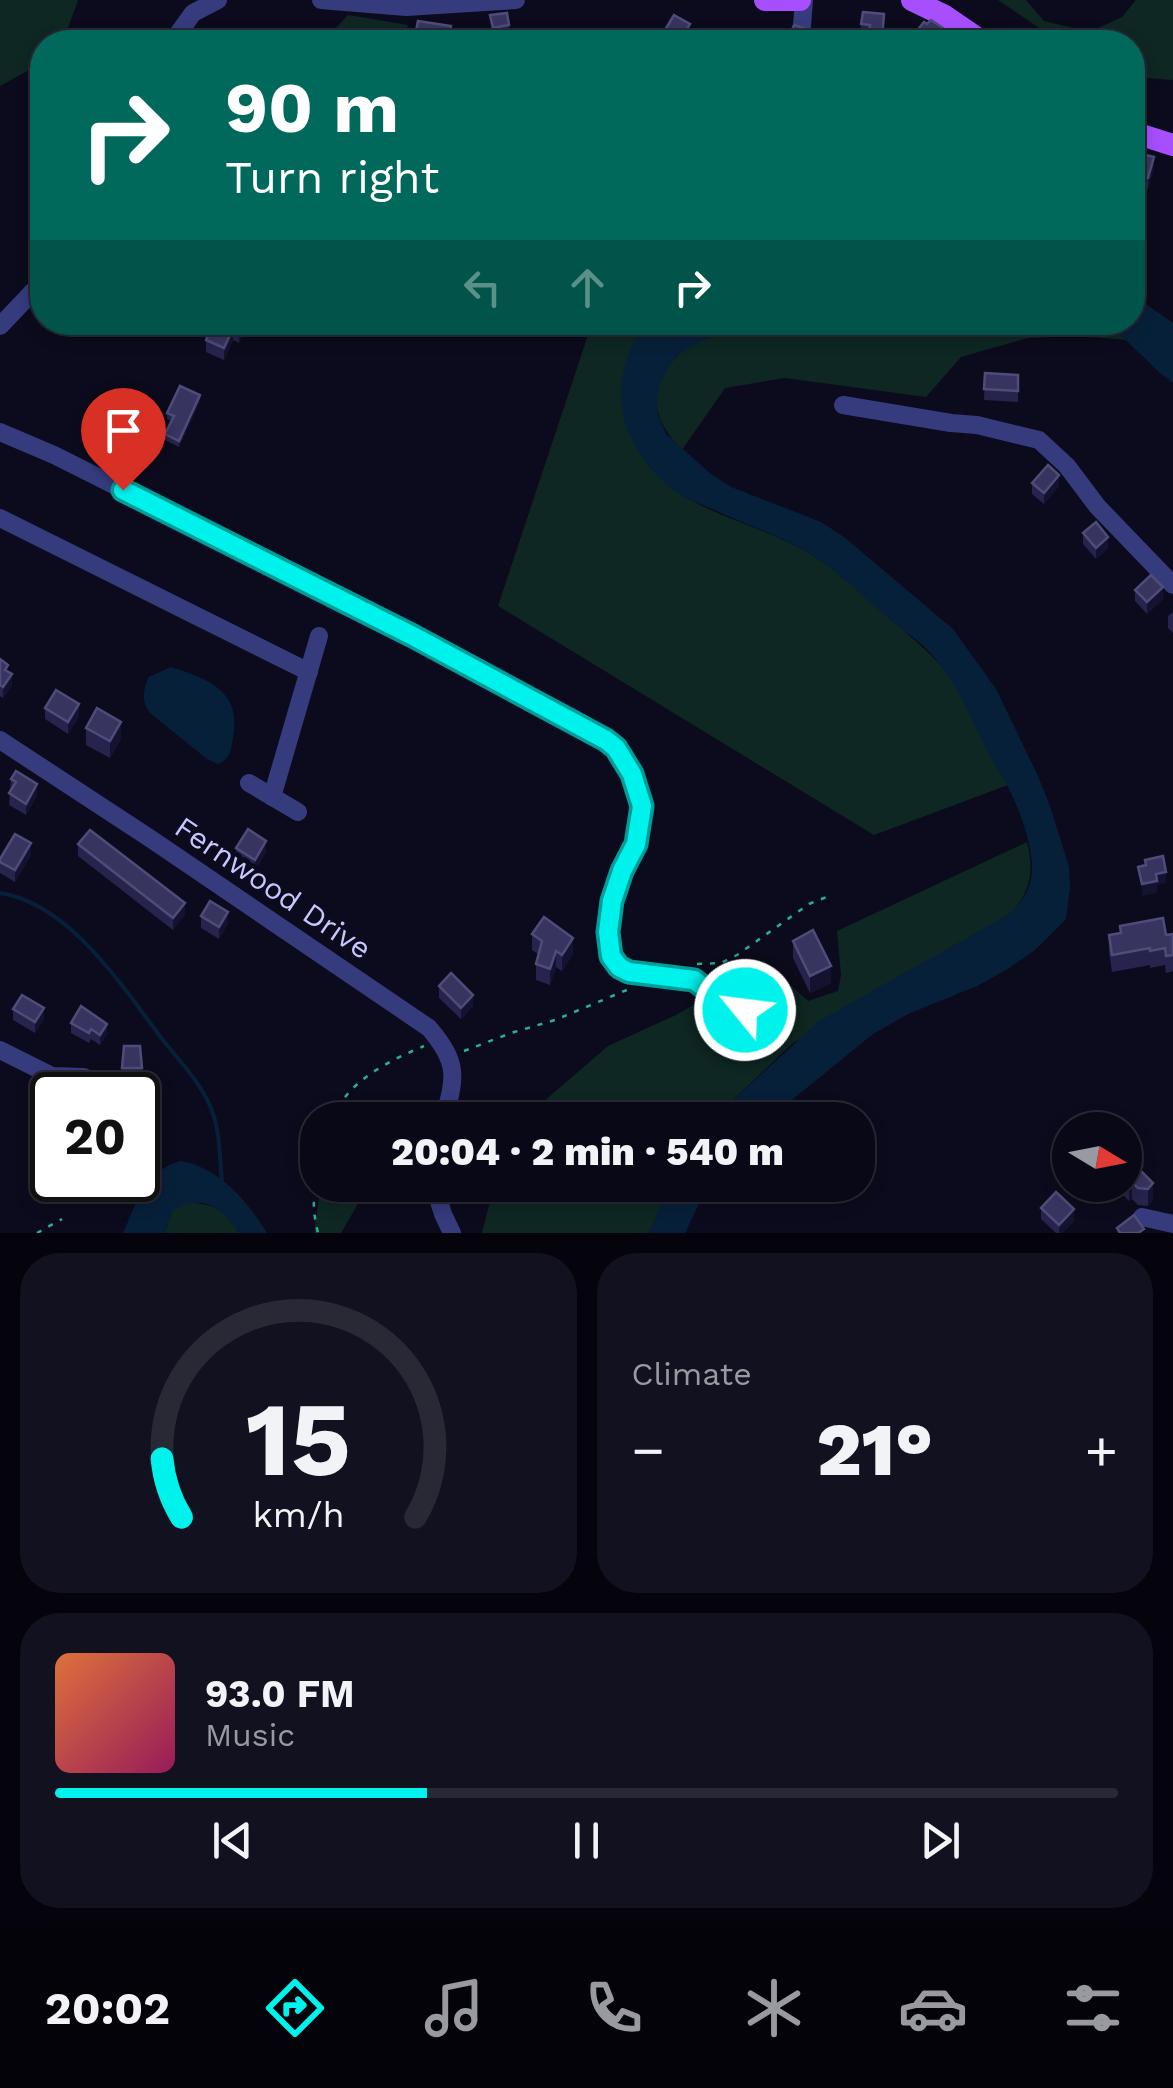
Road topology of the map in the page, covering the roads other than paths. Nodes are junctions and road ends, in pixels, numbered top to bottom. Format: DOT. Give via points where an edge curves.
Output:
graph roads {
  1 [pos="218,0"];
  2 [pos="322,0"];
  3 [pos="516,0"];
  4 [pos="765,0"];
  5 [pos="802,0"];
  6 [pos="912,0"];
  7 [pos="338,1"];
  8 [pos="802,26"];
  9 [pos="180,30"];
  10 [pos="965,30"];
  11 [pos="1145,136"];
  12 [pos="1173,146"];
  13 [pos="30,295"];
  14 [pos="0,326"];
  15 [pos="843,406"];
  16 [pos="0,432"];
  17 [pos="0,518"];
  18 [pos="1173,586"];
  19 [pos="319,636"];
  20 [pos="309,672"];
  21 [pos="1,743"];
  22 [pos="249,783"];
  23 [pos="272,798"];
  24 [pos="298,812"];
  25 [pos="745,1010"];
  26 [pos="0,1050"];
  27 [pos="44,1072"];
  28 [pos="448,1102"];
  29 [pos="439,1202"];
  30 [pos="1142,1217"];
  31 [pos="1173,1224"];
  32 [pos="452,1233"];
  1 -- 9 [label="street" via="192,12"];
  2 -- 7 [label="street"];
  3 -- 7 [label="street" via="420,7"];
  4 -- 5 [label="main road"];
  5 -- 8 [label="street"];
  6 -- 10 [label="main road"];
  11 -- 12 [label="main road"];
  13 -- 14 [label="street"];
  15 -- 18 [label="street" via="1039,440"];
  16 -- 25 [label="street" via="395,626 606,740 632,774 642,806 636,844 612,901 611,956 629,972 694,980"];
  17 -- 20 [label="street"];
  19 -- 20 [label="street"];
  20 -- 23 [label="street"];
  21 -- 28 [label="street, Fernwood Drive" via="428,1028 454,1069"];
  22 -- 23 [label="street"];
  23 -- 24 [label="street"];
  26 -- 27 [label="street"];
  29 -- 32 [label="street"];
  30 -- 31 [label="street"];
}
